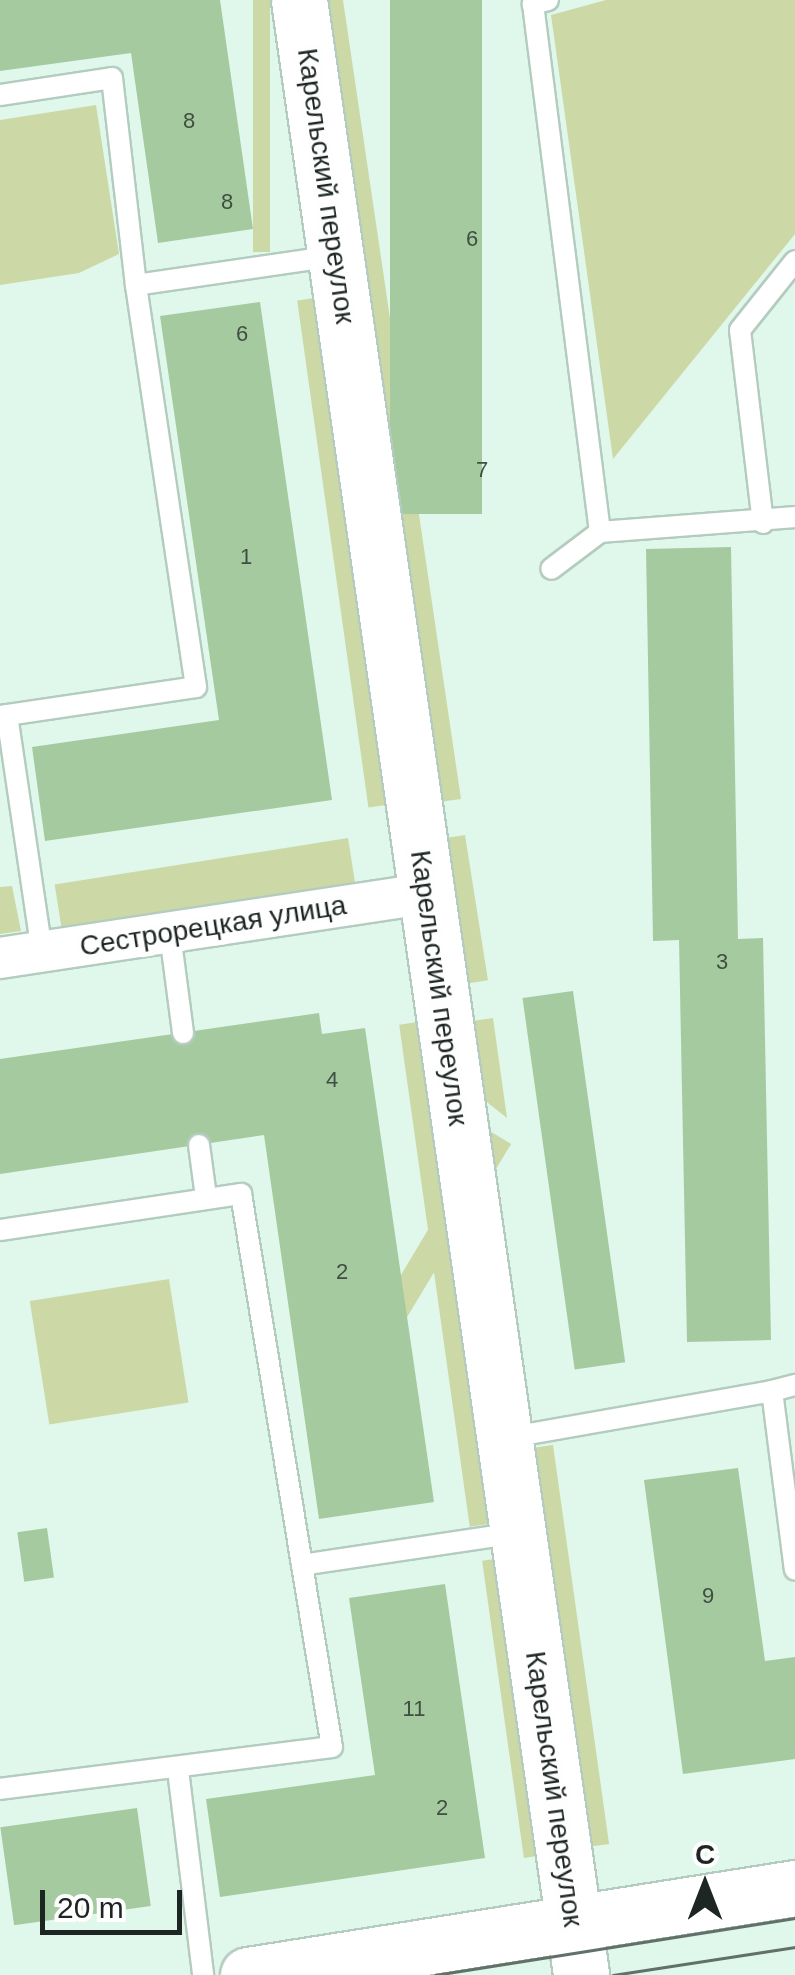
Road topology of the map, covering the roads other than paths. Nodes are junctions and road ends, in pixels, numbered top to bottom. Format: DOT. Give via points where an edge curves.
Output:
graph roads {
  1 [pos="300,0"];
  2 [pos="548,0"];
  3 [pos="0,94"];
  4 [pos="336,255"];
  5 [pos="795,261"];
  6 [pos="136,284"];
  7 [pos="795,517"];
  8 [pos="762,522"];
  9 [pos="600,532"];
  10 [pos="552,569"];
  11 [pos="4,715"];
  12 [pos="426,894"];
  13 [pos="170,934"];
  14 [pos="42,952"];
  15 [pos="0,958"];
  16 [pos="183,1032"];
  17 [pos="199,1145"];
  18 [pos="206,1197"];
  19 [pos="0,1230"];
  20 [pos="795,1385"];
  21 [pos="772,1391"];
  22 [pos="504,1438"];
  23 [pos="517,1533"];
  24 [pos="302,1565"];
  25 [pos="795,1570"];
  26 [pos="178,1770"];
  27 [pos="0,1789"];
  28 [pos="795,1888"];
  29 [pos="578,1951"];
  30 [pos="203,1975"];
  31 [pos="248,1975"];
  1 -- 4 [label="street, Карельский переулок"];
  2 -- 9 [label="lane" via="533,4"];
  3 -- 6 [label="lane" via="112,78"];
  4 -- 6 [label="lane"];
  4 -- 12 [label="street, Карельский переулок"];
  5 -- 8 [label="lane" via="740,330"];
  6 -- 11 [label="lane" via="196,687"];
  7 -- 8 [label="lane"];
  8 -- 9 [label="lane"];
  9 -- 10 [label="lane"];
  11 -- 14 [label="lane"];
  12 -- 13 [label="street, Сестрорецкая улица"];
  12 -- 22 [label="street, Карельский переулок"];
  13 -- 14 [label="street, Сестрорецкая улица"];
  13 -- 16 [label="lane"];
  14 -- 15 [label="street, Сестрорецкая улица"];
  17 -- 18 [label="lane"];
  18 -- 19 [label="lane"];
  18 -- 24 [label="lane" via="241,1194"];
  20 -- 21 [label="lane"];
  21 -- 22 [label="lane"];
  21 -- 25 [label="lane"];
  22 -- 23 [label="street, Карельский переулок"];
  23 -- 24 [label="lane"];
  23 -- 29 [label="street, Карельский переулок"];
  24 -- 26 [label="lane" via="332,1747"];
  26 -- 27 [label="lane" via="1,1796"];
  26 -- 30 [label="lane"];
  28 -- 29 [label="street"];
  29 -- 31 [label="street"];
}
